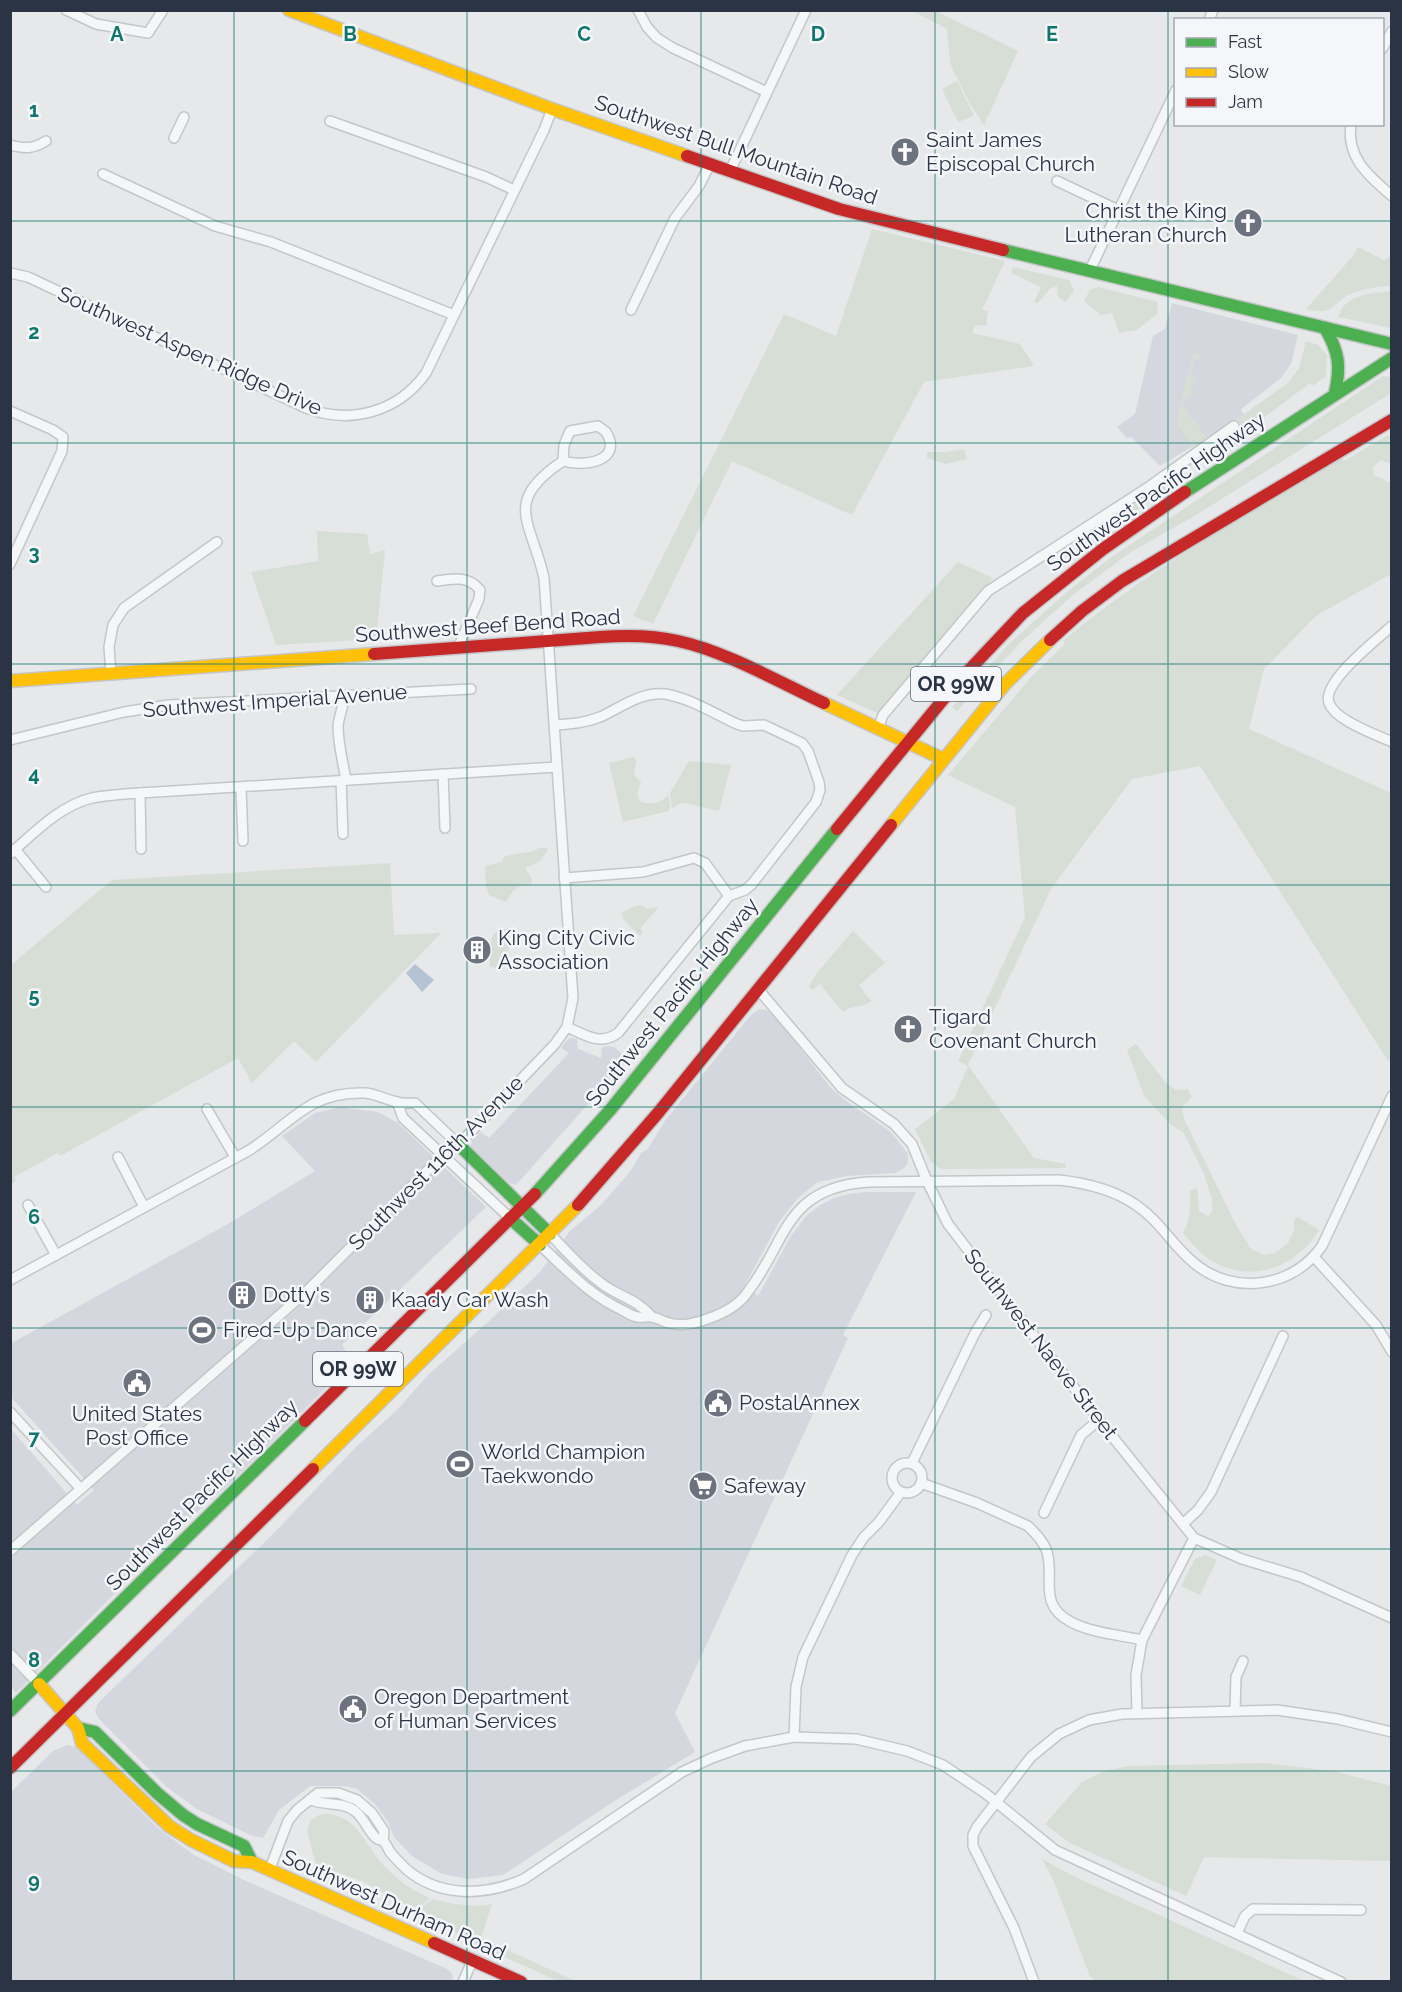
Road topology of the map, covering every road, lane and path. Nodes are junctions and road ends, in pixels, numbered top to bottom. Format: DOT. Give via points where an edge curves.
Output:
graph roads {
  1 [pos="66,10"];
  2 [pos="163,10"];
  3 [pos="289,10"];
  4 [pos="638,10"];
  5 [pos="806,10"];
  6 [pos="1392,31"];
  7 [pos="1384,48"];
  8 [pos="767,92"];
  9 [pos="1174,94"];
  10 [pos="552,109"];
  11 [pos="184,117"];
  12 [pos="330,121"];
  13 [pos="1351,126"];
  14 [pos="174,138"];
  15 [pos="46,141"];
  16 [pos="10,145"];
  17 [pos="710,164"];
  18 [pos="730,171"];
  19 [pos="103,174"];
  20 [pos="1057,181"];
  21 [pos="514,190"];
  22 [pos="1392,196"];
  23 [pos="1118,210"];
  24 [pos="1089,272"];
  25 [pos="10,273"];
  26 [pos="631,310"];
  27 [pos="454,315"];
  28 [pos="1325,328"];
  29 [pos="1392,344"];
  30 [pos="1392,358"];
  31 [pos="1335,393"];
  32 [pos="10,411"];
  33 [pos="1392,420"];
  34 [pos="1234,426"];
  35 [pos="563,461"];
  36 [pos="15,541"];
  37 [pos="217,542"];
  38 [pos="10,564"];
  39 [pos="437,581"];
  40 [pos="1392,626"];
  41 [pos="549,641"];
  42 [pos="458,648"];
  43 [pos="111,674"];
  44 [pos="10,681"];
  45 [pos="471,689"];
  46 [pos="343,697"];
  47 [pos="555,725"];
  48 [pos="878,729"];
  49 [pos="10,740"];
  50 [pos="907,742"];
  51 [pos="1392,742"];
  52 [pos="943,759"];
  53 [pos="557,767"];
  54 [pos="443,774"];
  55 [pos="343,780"];
  56 [pos="241,788"];
  57 [pos="140,793"];
  58 [pos="445,828"];
  59 [pos="343,834"];
  60 [pos="243,841"];
  61 [pos="141,849"];
  62 [pos="13,852"];
  63 [pos="564,878"];
  64 [pos="46,887"];
  65 [pos="729,896"];
  66 [pos="758,989"];
  67 [pos="567,1027"];
  68 [pos="1392,1096"];
  69 [pos="397,1102"];
  70 [pos="207,1109"];
  71 [pos="458,1144"];
  72 [pos="444,1156"];
  73 [pos="118,1157"];
  74 [pos="235,1157"];
  75 [pos="927,1181"];
  76 [pos="28,1205"];
  77 [pos="522,1206"];
  78 [pos="144,1207"];
  79 [pos="510,1218"];
  80 [pos="550,1234"];
  81 [pos="540,1245"];
  82 [pos="56,1256"];
  83 [pos="1314,1257"];
  84 [pos="10,1280"];
  85 [pos="986,1315"];
  86 [pos="652,1317"];
  87 [pos="1283,1336"];
  88 [pos="1392,1352"];
  89 [pos="10,1412"];
  90 [pos="1099,1420"];
  91 [pos="912,1463"];
  92 [pos="921,1483"];
  93 [pos="81,1489"];
  94 [pos="901,1492"];
  95 [pos="1044,1513"];
  96 [pos="1184,1524"];
  97 [pos="1194,1538"];
  98 [pos="10,1551"];
  99 [pos="1392,1618"];
  100 [pos="1142,1640"];
  101 [pos="10,1654"];
  102 [pos="1243,1660"];
  103 [pos="39,1684"];
  104 [pos="10,1711"];
  105 [pos="1235,1711"];
  106 [pos="66,1712"];
  107 [pos="1137,1713"];
  108 [pos="78,1728"];
  109 [pos="1392,1732"];
  110 [pos="794,1737"];
  111 [pos="10,1768"];
  112 [pos="996,1801"];
  113 [pos="252,1863"];
  114 [pos="268,1871"];
  115 [pos="1361,1910"];
  116 [pos="1237,1933"];
  117 [pos="473,1959"];
  118 [pos="463,1982"];
  119 [pos="521,1982"];
  120 [pos="1034,1982"];
  121 [pos="1341,1982"];
  1 -- 2 [label="street" via="96,24 148,33"];
  3 -- 10 [label="main road, Southwest Bull Mountain Road"];
  4 -- 8 [label="street" via="657,38"];
  5 -- 8 [label="street"];
  6 -- 7 [label="street"];
  8 -- 18 [label="street"];
  9 -- 23 [label="street"];
  10 -- 17 [label="main road, Southwest Bull Mountain Road"];
  10 -- 21 [label="street, Southwest Aspen Ridge Drive"];
  11 -- 14 [label="street"];
  12 -- 21 [label="street"];
  13 -- 22 [label="street" via="1351,145 1358,162"];
  15 -- 16 [label="street" via="25,149"];
  17 -- 18 [label="main road, Southwest Bull Mountain Road"];
  17 -- 26 [label="street" via="675,218"];
  18 -- 24 [label="main road, Southwest Bull Mountain Road" via="839,209"];
  19 -- 27 [label="street" via="215,226 271,242"];
  20 -- 23 [label="street"];
  21 -- 27 [label="street, Southwest Aspen Ridge Drive"];
  23 -- 24 [label="street"];
  24 -- 28 [label="main road, Southwest Bull Mountain Road"];
  25 -- 27 [label="street, Southwest Aspen Ridge Drive" via="28,277 306,408 346,417 392,404 418,383"];
  28 -- 29 [label="main road, Southwest Bull Mountain Road"];
  28 -- 31 [label="main road" via="1340,357"];
  30 -- 31 [label="main road, Southwest Pacific Highway / OR 99W"];
  31 -- 50 [label="main road, Southwest Pacific Highway / OR 99W" via="1156,511 1062,581 1005,631"];
  32 -- 36 [label="street" via="63,437 62,451"];
  33 -- 52 [label="main road, OR 99W" via="1162,556 1082,611 1005,684"];
  34 -- 48 [label="street" via="1150,486 988,591 889,707"];
  35 -- 35 [label="street" via="573,464 603,460 610,447 606,432 598,426 570,431"];
  35 -- 41 [label="street, Southwest 116th Avenue" via="536,481 525,511 544,578"];
  36 -- 38 [label="street"];
  37 -- 43 [label="street" via="124,608 113,625"];
  39 -- 42 [label="street" via="466,579 480,590"];
  40 -- 51 [label="street" via="1334,682 1328,703 1346,720"];
  41 -- 42 [label="main road, Southwest Beef Bend Road"];
  41 -- 47 [label="street, Southwest 116th Avenue"];
  41 -- 48 [label="main road, Southwest Beef Bend Road" via="632,634 693,644"];
  42 -- 43 [label="main road, Southwest Beef Bend Road"];
  43 -- 44 [label="main road, Southwest Beef Bend Road"];
  45 -- 46 [label="street, Southwest Imperial Avenue"];
  46 -- 49 [label="street, Southwest Imperial Avenue" via="169,705"];
  46 -- 55 [label="street" via="338,726"];
  47 -- 53 [label="street, Southwest 116th Avenue"];
  47 -- 65 [label="street" via="581,723 649,695 663,694 743,726 768,726 802,743 819,782 816,802 752,884"];
  48 -- 50 [label="main road, Southwest Beef Bend Road"];
  50 -- 52 [label="main road, Southwest Beef Bend Road"];
  50 -- 77 [label="main road, Southwest Pacific Highway / OR 99W" via="611,1109"];
  52 -- 66 [label="main road, OR 99W"];
  53 -- 54 [label="street"];
  53 -- 63 [label="street, Southwest 116th Avenue"];
  54 -- 55 [label="street"];
  54 -- 58 [label="street"];
  55 -- 56 [label="street"];
  55 -- 59 [label="street"];
  56 -- 57 [label="street"];
  56 -- 60 [label="street"];
  57 -- 61 [label="street"];
  57 -- 62 [label="street" via="92,798 72,806"];
  62 -- 64 [label="street"];
  63 -- 65 [label="street" via="643,872 694,858 705,863"];
  63 -- 67 [label="street, Southwest 116th Avenue" via="573,998"];
  65 -- 67 [label="street" via="618,1033 609,1039 599,1039"];
  66 -- 75 [label="street, Southwest Naeve Street" via="842,1088 903,1132"];
  66 -- 80 [label="main road, OR 99W" via="611,1169"];
  67 -- 71 [label="street, Southwest 116th Avenue"];
  68 -- 83 [label="street" via="1327,1238"];
  69 -- 71 [label="street" via="415,1103"];
  69 -- 72 [label="street" via="404,1118"];
  69 -- 74 [label="street" via="369,1094 321,1099"];
  70 -- 74 [label="street"];
  71 -- 72 [label="street, Southwest 116th Avenue"];
  71 -- 77 [label="main road"];
  72 -- 79 [label="street"];
  72 -- 93 [label="street, Southwest 116th Avenue" via="307,1291"];
  73 -- 78 [label="street"];
  74 -- 78 [label="street"];
  75 -- 83 [label="street" via="1059,1180 1100,1187 1149,1214 1196,1264 1212,1275 1238,1283 1276,1280 1296,1272"];
  75 -- 86 [label="street" via="856,1183 827,1190 789,1222 758,1278 736,1305 692,1324 670,1324"];
  75 -- 90 [label="street, Southwest Naeve Street" via="948,1224"];
  76 -- 82 [label="street"];
  77 -- 79 [label="main road, Southwest Pacific Highway / OR 99W"];
  77 -- 80 [label="main road"];
  78 -- 82 [label="street"];
  79 -- 81 [label="main road"];
  79 -- 103 [label="main road, Southwest Pacific Highway / OR 99W"];
  80 -- 81 [label="main road, OR 99W"];
  80 -- 86 [label="street" via="595,1278 643,1305"];
  81 -- 86 [label="street" via="579,1282 612,1306 637,1317"];
  81 -- 106 [label="main road, OR 99W"];
  82 -- 84 [label="street"];
  83 -- 88 [label="street" via="1376,1325"];
  85 -- 91 [label="street"];
  87 -- 96 [label="street" via="1211,1492"];
  89 -- 93 [label="street"];
  90 -- 95 [label="street" via="1081,1435"];
  90 -- 96 [label="street, Southwest Naeve Street"];
  91 -- 92 [label="street" via="921,1472"];
  91 -- 94 [label="street" via="901,1463 892,1472 892,1484"];
  92 -- 94 [label="street" via="913,1492"];
  92 -- 100 [label="street" via="1028,1526 1048,1554 1051,1600 1070,1622"];
  93 -- 98 [label="street, Southwest 116th Avenue"];
  94 -- 110 [label="street" via="852,1555 803,1657 796,1687"];
  96 -- 97 [label="street, Southwest Naeve Street"];
  97 -- 99 [label="street" via="1242,1559 1301,1577"];
  97 -- 100 [label="street"];
  100 -- 107 [label="street"];
  101 -- 103 [label="street"];
  102 -- 105 [label="street" via="1236,1677"];
  103 -- 104 [label="main road, Southwest Pacific Highway / OR 99W"];
  103 -- 106 [label="main road, Southwest Durham Road"];
  105 -- 107 [label="street"];
  105 -- 109 [label="street" via="1303,1713"];
  106 -- 108 [label="main road, Southwest Durham Road"];
  106 -- 111 [label="main road, OR 99W"];
  107 -- 112 [label="street" via="1089,1720 1059,1734 1031,1757"];
  108 -- 113 [label="main road, Southwest Durham Road" via="95,1732 183,1815 244,1846"];
  108 -- 113 [label="main road, Southwest Durham Road" via="82,1743 169,1826 234,1861"];
  110 -- 112 [label="street" via="856,1739 907,1751 953,1771"];
  110 -- 114 [label="street" via="745,1746 697,1765 524,1879 493,1890 462,1892 428,1882 406,1868 383,1841 375,1838 356,1812 343,1805 311,1800 288,1821"];
  112 -- 116 [label="street" via="1055,1850"];
  112 -- 120 [label="street" via="977,1827 973,1846 1014,1928"];
  113 -- 114 [label="main road, Southwest Durham Road"];
  114 -- 117 [label="main road, Southwest Durham Road"];
  115 -- 116 [label="street" via="1253,1909"];
  116 -- 121 [label="street"];
  117 -- 118 [label="street"];
  117 -- 119 [label="main road, Southwest Durham Road"];
}
